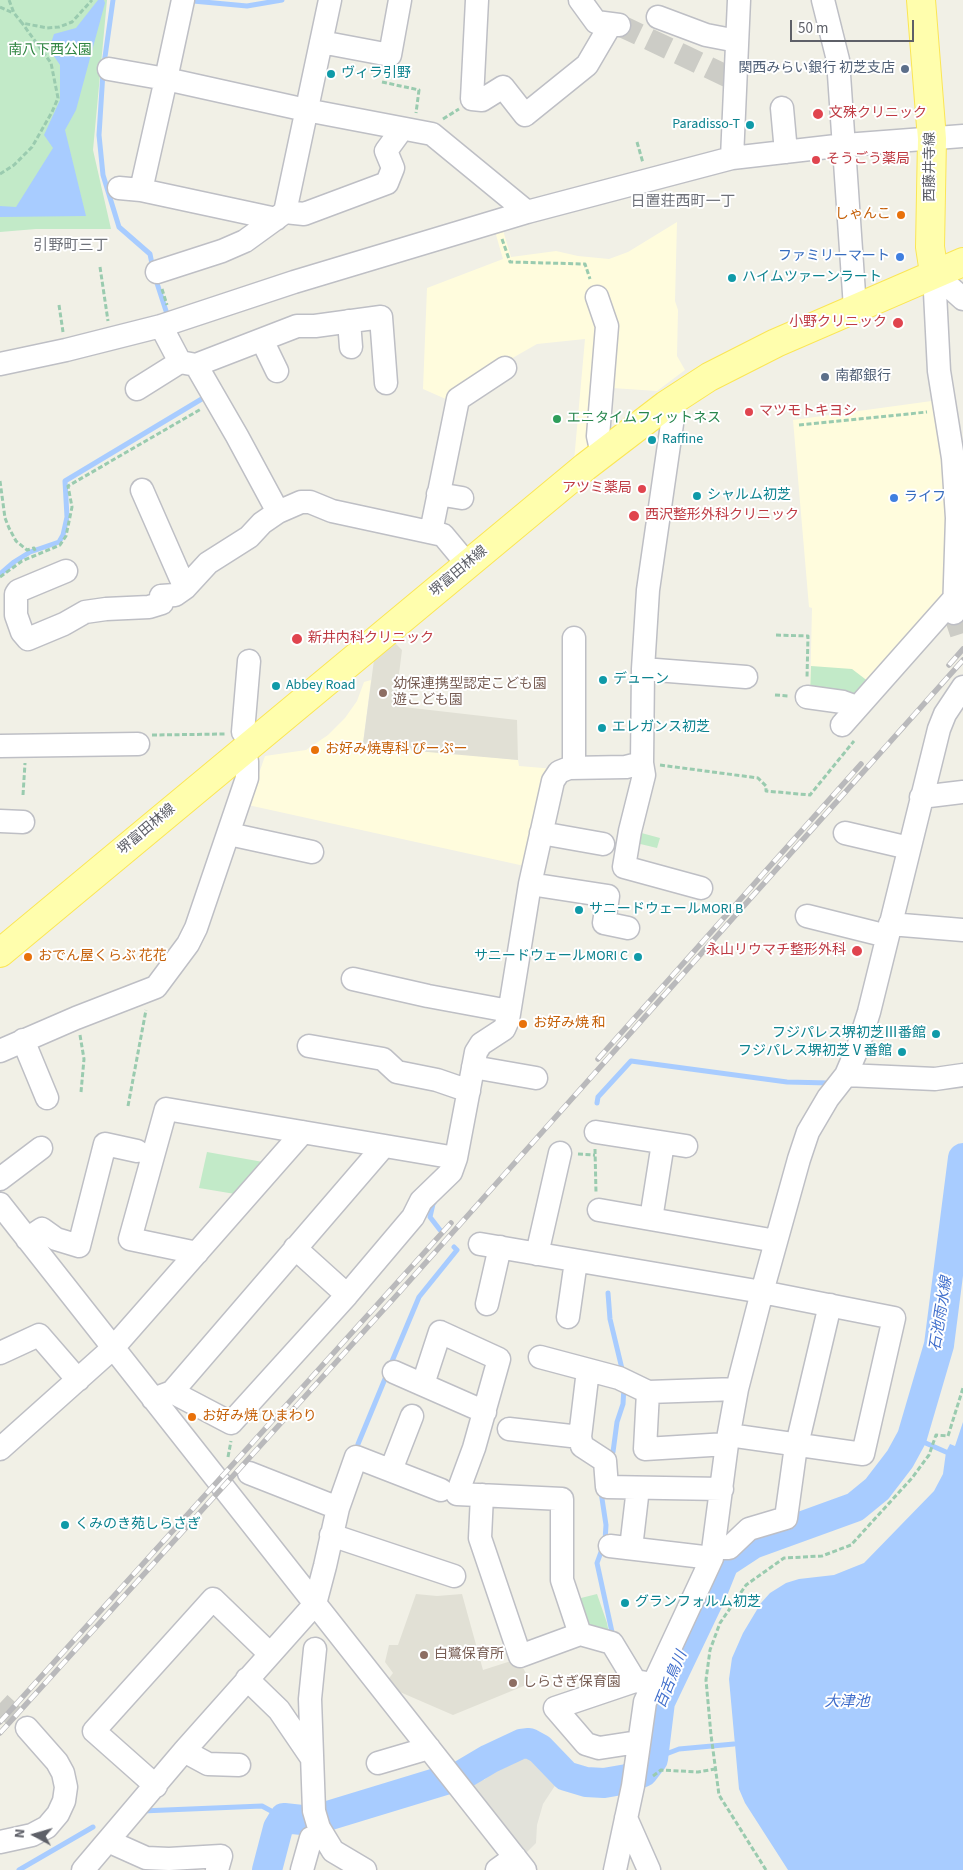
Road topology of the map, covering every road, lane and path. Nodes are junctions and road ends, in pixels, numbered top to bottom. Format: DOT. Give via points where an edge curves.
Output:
graph roads {
  1 [pos="9,0"];
  2 [pos="92,0"];
  3 [pos="183,0"];
  4 [pos="330,0"];
  5 [pos="400,0"];
  6 [pos="477,0"];
  7 [pos="580,0"];
  8 [pos="739,0"];
  9 [pos="823,0"];
  10 [pos="921,0"];
  11 [pos="0,6"];
  12 [pos="14,14"];
  13 [pos="658,17"];
  14 [pos="22,23"];
  15 [pos="737,41"];
  16 [pos="321,42"];
  17 [pos="109,69"];
  18 [pos="166,79"];
  19 [pos="382,82"];
  20 [pos="472,99"];
  21 [pos="782,108"];
  22 [pos="306,110"];
  23 [pos="411,131"];
  24 [pos="963,136"];
  25 [pos="932,139"];
  26 [pos="845,146"];
  27 [pos="786,152"];
  28 [pos="732,158"];
  29 [pos="0,174"];
  30 [pos="119,188"];
  31 [pos="141,190"];
  32 [pos="527,212"];
  33 [pos="280,215"];
  34 [pos="508,258"];
  35 [pos="963,262"];
  36 [pos="100,267"];
  37 [pos="157,272"];
  38 [pos="934,273"];
  39 [pos="596,297"];
  40 [pos="963,299"];
  41 [pos="59,305"];
  42 [pos="855,308"];
  43 [pos="349,321"];
  44 [pos="161,326"];
  45 [pos="111,339"];
  46 [pos="262,340"];
  47 [pos="351,347"];
  48 [pos="66,350"];
  49 [pos="188,363"];
  50 [pos="0,364"];
  51 [pos="505,368"];
  52 [pos="277,371"];
  53 [pos="386,383"];
  54 [pos="137,388"];
  55 [pos="206,405"];
  56 [pos="666,405"];
  57 [pos="945,410"];
  58 [pos="799,425"];
  59 [pos="602,454"];
  60 [pos="958,456"];
  61 [pos="0,481"];
  62 [pos="1,488"];
  63 [pos="142,490"];
  64 [pos="438,494"];
  65 [pos="462,498"];
  66 [pos="278,512"];
  67 [pos="431,532"];
  68 [pos="36,553"];
  69 [pos="468,565"];
  70 [pos="66,571"];
  71 [pos="0,577"];
  72 [pos="185,588"];
  73 [pos="958,599"];
  74 [pos="776,635"];
  75 [pos="574,638"];
  76 [pos="249,661"];
  77 [pos="643,669"];
  78 [pos="746,677"];
  79 [pos="963,687"];
  80 [pos="775,695"];
  81 [pos="807,697"];
  82 [pos="853,720"];
  83 [pos="245,742"];
  84 [pos="138,744"];
  85 [pos="26,745"];
  86 [pos="0,746"];
  87 [pos="642,763"];
  88 [pos="574,768"];
  89 [pos="963,792"];
  90 [pos="23,795"];
  91 [pos="922,797"];
  92 [pos="0,821"];
  93 [pos="23,822"];
  94 [pos="541,833"];
  95 [pos="845,833"];
  96 [pos="228,834"];
  97 [pos="603,844"];
  98 [pos="909,848"];
  99 [pos="312,852"];
  100 [pos="530,884"];
  101 [pos="701,888"];
  102 [pos="807,916"];
  103 [pos="628,928"];
  104 [pos="889,930"];
  105 [pos="963,930"];
  106 [pos="0,953"];
  107 [pos="353,979"];
  108 [pos="146,992"];
  109 [pos="509,1011"];
  110 [pos="76,1018"];
  111 [pos="24,1040"];
  112 [pos="309,1046"];
  113 [pos="0,1051"];
  114 [pos="473,1068"];
  115 [pos="846,1075"];
  116 [pos="963,1075"];
  117 [pos="536,1078"];
  118 [pos="468,1091"];
  119 [pos="81,1092"];
  120 [pos="47,1098"];
  121 [pos="128,1106"];
  122 [pos="303,1132"];
  123 [pos="596,1140"];
  124 [pos="663,1143"];
  125 [pos="686,1146"];
  126 [pos="383,1147"];
  127 [pos="41,1148"];
  128 [pos="137,1151"];
  129 [pos="560,1153"];
  130 [pos="456,1158"];
  131 [pos="0,1179"];
  132 [pos="0,1204"];
  133 [pos="598,1206"];
  134 [pos="651,1219"];
  135 [pos="27,1239"];
  136 [pos="776,1240"];
  137 [pos="296,1248"];
  138 [pos="197,1253"];
  139 [pos="537,1254"];
  140 [pos="576,1260"];
  141 [pos="762,1292"];
  142 [pos="347,1295"];
  143 [pos="487,1304"];
  144 [pos="830,1305"];
  145 [pos="568,1317"];
  146 [pos="113,1348"];
  147 [pos="0,1353"];
  148 [pos="540,1357"];
  149 [pos="588,1370"];
  150 [pos="394,1372"];
  151 [pos="78,1380"];
  152 [pos="423,1384"];
  153 [pos="963,1388"];
  154 [pos="737,1389"];
  155 [pos="648,1392"];
  156 [pos="162,1395"];
  157 [pos="485,1412"];
  158 [pos="412,1416"];
  159 [pos="509,1429"];
  160 [pos="580,1436"];
  161 [pos="728,1439"];
  162 [pos="798,1444"];
  163 [pos="0,1449"];
  164 [pos="391,1470"];
  165 [pos="248,1473"];
  166 [pos="638,1488"];
  167 [pos="722,1489"];
  168 [pos="441,1490"];
  169 [pos="482,1495"];
  170 [pos="338,1508"];
  171 [pos="331,1535"];
  172 [pos="713,1553"];
  173 [pos="454,1576"];
  174 [pos="315,1604"];
  175 [pos="580,1634"];
  176 [pos="315,1649"];
  177 [pos="269,1653"];
  178 [pos="247,1679"];
  179 [pos="644,1682"];
  180 [pos="27,1728"];
  181 [pos="638,1742"];
  182 [pos="429,1748"];
  183 [pos="184,1750"];
  184 [pos="311,1757"];
  185 [pos="378,1763"];
  186 [pos="239,1765"];
  187 [pos="715,1769"];
  188 [pos="634,1775"];
  189 [pos="156,1786"];
  190 [pos="626,1818"];
  191 [pos="319,1825"];
  192 [pos="108,1841"];
  193 [pos="0,1842"];
  194 [pos="520,1863"];
  195 [pos="83,1870"];
  196 [pos="217,1870"];
  197 [pos="302,1870"];
  198 [pos="365,1870"];
  199 [pos="497,1870"];
  200 [pos="615,1870"];
  201 [pos="649,1870"];
  202 [pos="766,1870"];
  1 -- 12 [label="path"];
  2 -- 14 [label="path" via="72,22 58,27"];
  3 -- 18 [label="street"];
  4 -- 16 [label="street"];
  5 -- 16 [label="street" via="390,55"];
  6 -- 20 [label="street"];
  7 -- 20 [label="street" via="596,22 615,25 587,66 525,115 503,87 482,100"];
  8 -- 15 [label="street"];
  9 -- 26 [label="street" via="838,60"];
  10 -- 25 [label="main road, 西藤井寺線"];
  11 -- 12 [label="path"];
  12 -- 14 [label="path"];
  13 -- 15 [label="street" via="706,35"];
  14 -- 29 [label="path" via="51,62 58,98 32,147"];
  15 -- 28 [label="street"];
  16 -- 22 [label="street"];
  17 -- 18 [label="street"];
  18 -- 22 [label="street"];
  18 -- 31 [label="street"];
  19 -- 23 [label="path" via="419,90"];
  20 -- 23 [label="path"];
  21 -- 27 [label="street"];
  22 -- 23 [label="street"];
  22 -- 33 [label="street"];
  23 -- 32 [label="street" via="432,134"];
  23 -- 33 [label="street" via="386,151 393,168 387,183 304,214"];
  24 -- 25 [label="street"];
  25 -- 26 [label="street"];
  25 -- 38 [label="main road, 西藤井寺線" via="930,247"];
  26 -- 27 [label="street"];
  26 -- 42 [label="street"];
  27 -- 28 [label="street"];
  28 -- 32 [label="street"];
  30 -- 31 [label="street"];
  31 -- 33 [label="street"];
  32 -- 44 [label="street"];
  33 -- 37 [label="street" via="245,241"];
  34 -- 39 [label="path" via="510,262 585,264"];
  35 -- 38 [label="main road, 堺富田林線"];
  36 -- 45 [label="path"];
  38 -- 40 [label="street"];
  38 -- 42 [label="main road, 堺富田林線"];
  38 -- 57 [label="street" via="939,371"];
  39 -- 59 [label="street" via="607,326 598,436"];
  41 -- 48 [label="path"];
  42 -- 56 [label="main road, 堺富田林線" via="736,362"];
  43 -- 46 [label="street" via="297,326"];
  43 -- 47 [label="street"];
  43 -- 53 [label="street" via="381,317"];
  44 -- 45 [label="street"];
  44 -- 49 [label="street"];
  45 -- 48 [label="street"];
  46 -- 49 [label="street"];
  46 -- 52 [label="street"];
  48 -- 50 [label="street"];
  49 -- 54 [label="street"];
  49 -- 66 [label="street" via="237,436"];
  51 -- 64 [label="street" via="458,399"];
  55 -- 68 [label="path" via="68,486 72,508 66,536 60,545"];
  56 -- 59 [label="main road, 堺富田林線"];
  56 -- 77 [label="street" via="673,417 663,556 648,590"];
  57 -- 58 [label="path"];
  57 -- 60 [label="street"];
  59 -- 69 [label="main road, 堺富田林線"];
  60 -- 73 [label="street"];
  61 -- 62 [label="path"];
  62 -- 68 [label="path" via="5,518 16,540 27,550 34,548"];
  63 -- 72 [label="street"];
  64 -- 65 [label="street"];
  64 -- 67 [label="street"];
  66 -- 67 [label="street" via="301,502 310,502 332,511"];
  66 -- 72 [label="street" via="249,537 208,563"];
  67 -- 69 [label="street" via="443,535"];
  68 -- 71 [label="path"];
  69 -- 83 [label="main road, 堺富田林線"];
  70 -- 72 [label="street" via="16,594 16,615 28,639 85,612 149,607 162,603 161,596 175,595"];
  73 -- 82 [label="street"];
  74 -- 81 [label="path" via="808,636"];
  75 -- 88 [label="street"];
  76 -- 83 [label="street"];
  77 -- 78 [label="street"];
  77 -- 87 [label="street"];
  79 -- 91 [label="street" via="945,714"];
  80 -- 81 [label="path"];
  81 -- 82 [label="street" via="843,702"];
  82 -- 87 [label="path" via="810,795 766,791 766,786 758,778"];
  83 -- 84 [label="path" via="232,734 148,735"];
  83 -- 96 [label="street" via="247,778"];
  83 -- 106 [label="main road, 堺富田林線"];
  84 -- 85 [label="street"];
  85 -- 86 [label="street"];
  85 -- 90 [label="path"];
  87 -- 88 [label="street" via="626,767"];
  87 -- 101 [label="street" via="644,775 624,867"];
  88 -- 94 [label="street" via="559,772 553,781"];
  89 -- 91 [label="street"];
  91 -- 98 [label="street"];
  92 -- 93 [label="street"];
  94 -- 97 [label="street"];
  94 -- 100 [label="street"];
  95 -- 98 [label="street"];
  96 -- 99 [label="street"];
  96 -- 108 [label="street" via="192,936 156,988"];
  98 -- 104 [label="street"];
  100 -- 103 [label="street" via="608,896 604,923"];
  100 -- 109 [label="street"];
  102 -- 104 [label="street"];
  104 -- 105 [label="street"];
  104 -- 115 [label="street" via="869,1012"];
  107 -- 109 [label="street"];
  108 -- 110 [label="street"];
  108 -- 121 [label="path"];
  109 -- 114 [label="street" via="504,1029 481,1044"];
  110 -- 111 [label="street"];
  110 -- 119 [label="path" via="84,1059"];
  111 -- 113 [label="street"];
  111 -- 120 [label="street"];
  112 -- 118 [label="street" via="384,1059 397,1072 437,1080"];
  114 -- 117 [label="street"];
  114 -- 118 [label="street"];
  115 -- 116 [label="street" via="934,1079"];
  115 -- 136 [label="street" via="808,1132"];
  118 -- 130 [label="street"];
  122 -- 126 [label="street"];
  122 -- 138 [label="street"];
  122 -- 138 [label="street" via="166,1109 130,1239"];
  123 -- 124 [label="street"];
  123 -- 133 [label="path" via="593,1155"];
  124 -- 125 [label="street"];
  124 -- 134 [label="street"];
  126 -- 130 [label="street"];
  126 -- 137 [label="street"];
  127 -- 131 [label="street"];
  128 -- 135 [label="street" via="105,1144 79,1246 56,1239 42,1229"];
  129 -- 139 [label="street"];
  130 -- 142 [label="street" via="451,1172 421,1201 412,1217"];
  132 -- 135 [label="street"];
  133 -- 134 [label="street"];
  134 -- 136 [label="street"];
  135 -- 146 [label="street"];
  136 -- 141 [label="street"];
  137 -- 142 [label="street"];
  137 -- 156 [label="street"];
  138 -- 146 [label="street"];
  139 -- 140 [label="street"];
  139 -- 143 [label="street" via="490,1246"];
  140 -- 141 [label="street"];
  140 -- 145 [label="street"];
  141 -- 144 [label="street"];
  141 -- 154 [label="street"];
  142 -- 156 [label="street" via="231,1422"];
  144 -- 162 [label="street"];
  144 -- 162 [label="street" via="894,1318 863,1454"];
  146 -- 151 [label="street"];
  146 -- 156 [label="street"];
  147 -- 151 [label="street" via="39,1334"];
  148 -- 149 [label="street"];
  149 -- 155 [label="street" via="623,1379"];
  149 -- 160 [label="street"];
  150 -- 152 [label="street"];
  151 -- 163 [label="street"];
  152 -- 157 [label="street"];
  152 -- 157 [label="street" via="440,1332 499,1359"];
  153 -- 187 [label="path" via="948,1436 936,1435 929,1455 912,1478 851,1545 822,1556 784,1558 746,1585 720,1623 710,1650 706,1680"];
  154 -- 155 [label="street"];
  154 -- 161 [label="street"];
  155 -- 161 [label="street" via="646,1449"];
  156 -- 174 [label="street"];
  157 -- 169 [label="street" via="458,1494"];
  158 -- 164 [label="street"];
  159 -- 160 [label="street"];
  160 -- 166 [label="street" via="582,1446 605,1461 607,1487"];
  161 -- 162 [label="street"];
  161 -- 167 [label="street"];
  162 -- 172 [label="street" via="786,1518 749,1529 729,1548"];
  164 -- 168 [label="street"];
  164 -- 170 [label="street" via="356,1457"];
  165 -- 170 [label="street"];
  166 -- 167 [label="street"];
  166 -- 172 [label="street" via="620,1547"];
  167 -- 172 [label="street"];
  169 -- 175 [label="street" via="562,1498 562,1580"];
  169 -- 175 [label="street" via="480,1538 520,1656"];
  170 -- 171 [label="street"];
  171 -- 173 [label="street"];
  171 -- 174 [label="street"];
  172 -- 179 [label="street"];
  174 -- 177 [label="street"];
  174 -- 182 [label="street"];
  175 -- 179 [label="street" via="612,1643"];
  176 -- 184 [label="street" via="310,1696"];
  177 -- 178 [label="street"];
  177 -- 189 [label="street" via="213,1599 94,1731"];
  178 -- 183 [label="street"];
  178 -- 184 [label="street" via="279,1710"];
  179 -- 181 [label="street" via="645,1702"];
  179 -- 181 [label="street" via="554,1708 586,1744 599,1748"];
  180 -- 193 [label="street" via="63,1773 64,1801 47,1827 32,1835"];
  181 -- 188 [label="street"];
  182 -- 185 [label="street"];
  182 -- 194 [label="street"];
  183 -- 186 [label="street" via="208,1764"];
  183 -- 189 [label="street"];
  184 -- 191 [label="street"];
  187 -- 188 [label="path" via="698,1772 661,1770 650,1778"];
  187 -- 202 [label="path" via="719,1795"];
  188 -- 190 [label="street"];
  189 -- 192 [label="street"];
  190 -- 200 [label="street"];
  190 -- 201 [label="street"];
  191 -- 197 [label="street" via="311,1838"];
  191 -- 198 [label="street" via="333,1851"];
  192 -- 195 [label="street"];
  192 -- 196 [label="street" via="146,1858 220,1856"];
  194 -- 199 [label="street"];
}
